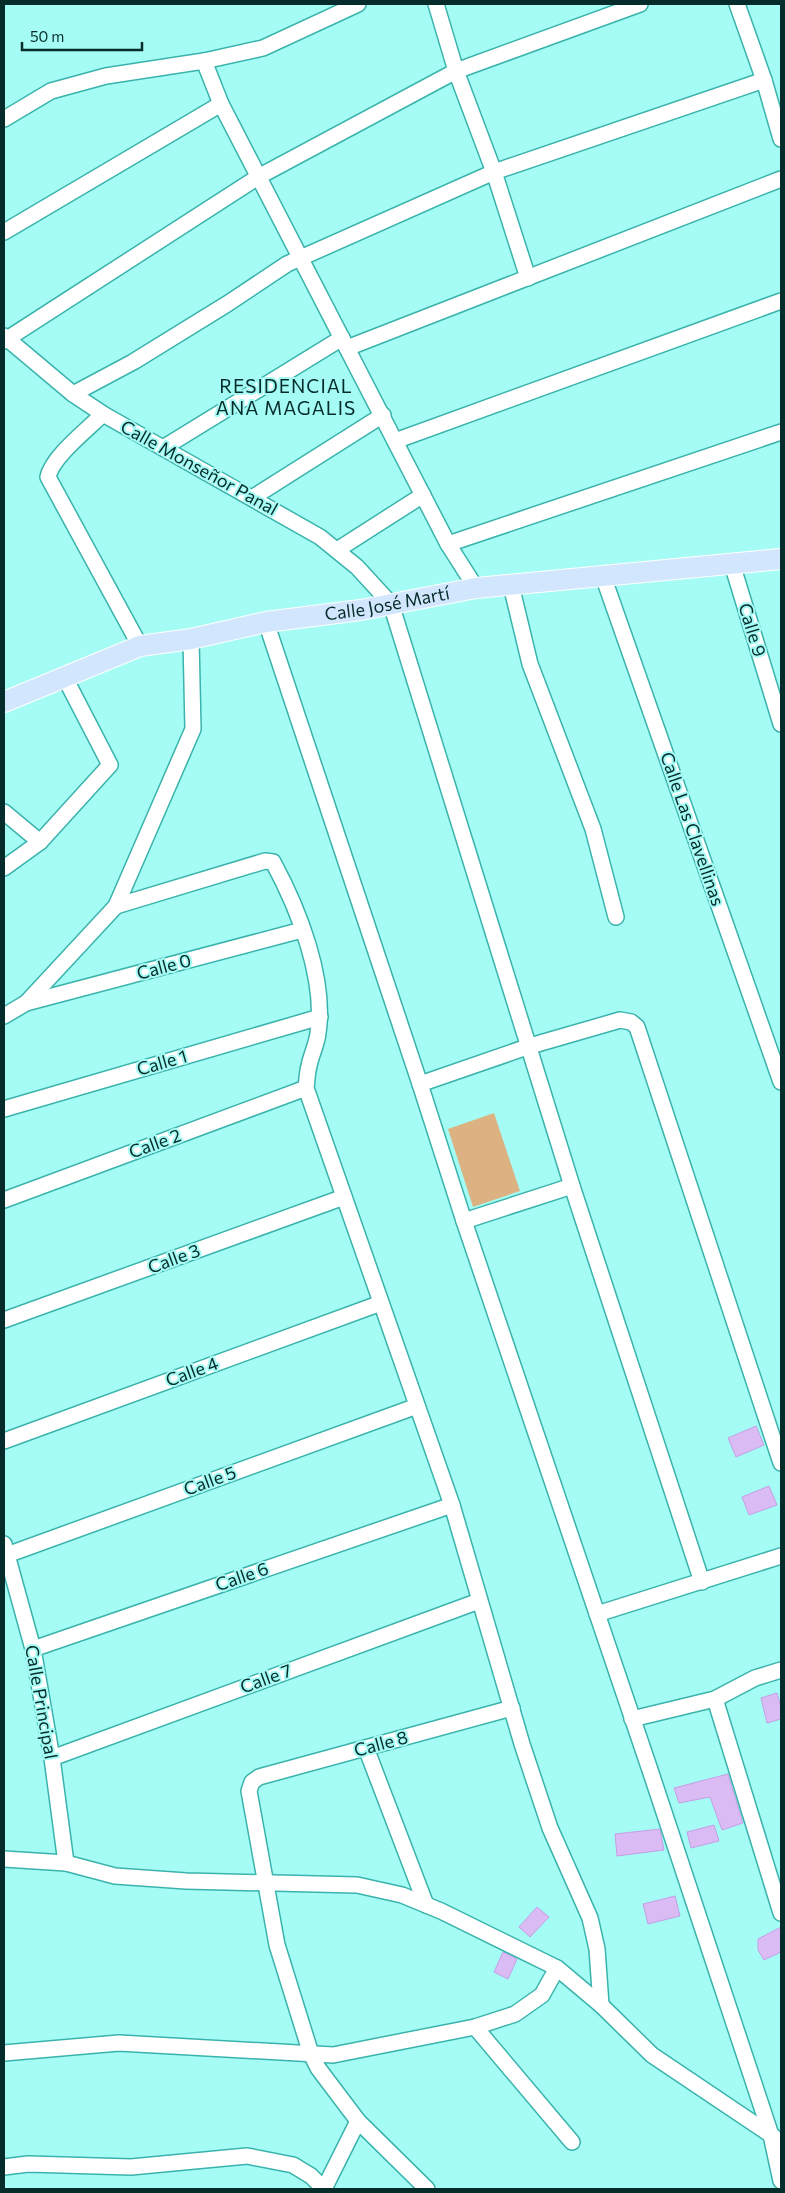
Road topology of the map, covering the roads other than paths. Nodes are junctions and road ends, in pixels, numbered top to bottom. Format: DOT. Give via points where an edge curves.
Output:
graph roads {
  1 [pos="358,4"];
  2 [pos="436,4"];
  3 [pos="640,4"];
  4 [pos="737,4"];
  5 [pos="204,61"];
  6 [pos="456,71"];
  7 [pos="764,80"];
  8 [pos="220,104"];
  9 [pos="4,119"];
  10 [pos="781,139"];
  11 [pos="494,172"];
  12 [pos="258,177"];
  13 [pos="781,180"];
  14 [pos="4,232"];
  15 [pos="301,260"];
  16 [pos="528,278"];
  17 [pos="781,301"];
  18 [pos="5,339"];
  19 [pos="344,343"];
  20 [pos="73,394"];
  21 [pos="103,414"];
  22 [pos="383,416"];
  23 [pos="781,432"];
  24 [pos="395,441"];
  25 [pos="163,448"];
  26 [pos="423,494"];
  27 [pos="252,498"];
  28 [pos="448,544"];
  29 [pos="337,550"];
  30 [pos="781,559"];
  31 [pos="732,564"];
  32 [pos="603,576"];
  33 [pos="511,585"];
  34 [pos="476,588"];
  35 [pos="391,604"];
  36 [pos="266,622"];
  37 [pos="191,639"];
  38 [pos="140,646"];
  39 [pos="64,676"];
  40 [pos="4,702"];
  41 [pos="781,724"];
  42 [pos="4,812"];
  43 [pos="40,842"];
  44 [pos="4,868"];
  45 [pos="116,906"];
  46 [pos="616,917"];
  47 [pos="302,930"];
  48 [pos="26,1003"];
  49 [pos="4,1016"];
  50 [pos="320,1017"];
  51 [pos="530,1046"];
  52 [pos="781,1082"];
  53 [pos="420,1084"];
  54 [pos="306,1088"];
  55 [pos="4,1109"];
  56 [pos="572,1186"];
  57 [pos="344,1198"];
  58 [pos="4,1200"];
  59 [pos="464,1221"];
  60 [pos="381,1303"];
  61 [pos="4,1320"];
  62 [pos="417,1406"];
  63 [pos="4,1441"];
  64 [pos="781,1463"];
  65 [pos="452,1505"];
  66 [pos="5,1552"];
  67 [pos="781,1556"];
  68 [pos="702,1582"];
  69 [pos="479,1601"];
  70 [pos="597,1614"];
  71 [pos="33,1649"];
  72 [pos="781,1670"];
  73 [pos="715,1699"];
  74 [pos="512,1708"];
  75 [pos="632,1719"];
  76 [pos="366,1748"];
  77 [pos="52,1758"];
  78 [pos="4,1859"];
  79 [pos="66,1863"];
  80 [pos="265,1881"];
  81 [pos="426,1905"];
  82 [pos="781,1913"];
  83 [pos="557,1968"];
  84 [pos="601,2005"];
  85 [pos="475,2027"];
  86 [pos="4,2053"];
  87 [pos="311,2054"];
  88 [pos="358,2121"];
  89 [pos="776,2139"];
  90 [pos="572,2142"];
  91 [pos="4,2167"];
  92 [pos="781,2181"];
  93 [pos="324,2189"];
  94 [pos="426,2189"];
  1 -- 5 [label="street" via="263,48"];
  2 -- 6 [label="street"];
  3 -- 6 [label="street"];
  4 -- 7 [label="street"];
  5 -- 8 [label="street"];
  5 -- 9 [label="street" via="106,76 51,92"];
  6 -- 11 [label="street"];
  6 -- 12 [label="street"];
  7 -- 10 [label="street"];
  7 -- 11 [label="street"];
  8 -- 12 [label="street"];
  8 -- 14 [label="street"];
  11 -- 15 [label="street"];
  11 -- 16 [label="street"];
  12 -- 15 [label="street"];
  12 -- 18 [label="street"];
  13 -- 16 [label="street"];
  15 -- 19 [label="street"];
  15 -- 20 [label="street" via="287,264 148,352"];
  16 -- 19 [label="street"];
  17 -- 24 [label="street"];
  18 -- 20 [label="street, Calle Monseñor Panal"];
  19 -- 22 [label="street"];
  19 -- 25 [label="street"];
  20 -- 21 [label="street, Calle Monseñor Panal"];
  21 -- 25 [label="street, Calle Monseñor Panal"];
  21 -- 38 [label="street" via="49,470 48,477"];
  22 -- 24 [label="street"];
  22 -- 27 [label="street"];
  23 -- 28 [label="street"];
  24 -- 26 [label="street"];
  25 -- 27 [label="street, Calle Monseñor Panal"];
  26 -- 28 [label="street"];
  26 -- 29 [label="street"];
  27 -- 29 [label="street, Calle Monseñor Panal" via="320,536"];
  28 -- 34 [label="street"];
  29 -- 35 [label="street, Calle Monseñor Panal"];
  30 -- 31 [label="main road, Calle José Martí"];
  31 -- 32 [label="main road, Calle José Martí"];
  31 -- 41 [label="street, Calle 9"];
  32 -- 33 [label="main road, Calle José Martí"];
  32 -- 52 [label="street, Calle Las Clavellinas"];
  33 -- 34 [label="main road, Calle José Martí"];
  33 -- 46 [label="street" via="530,664 593,829"];
  34 -- 35 [label="main road, Calle José Martí"];
  35 -- 36 [label="main road, Calle José Martí"];
  35 -- 51 [label="street"];
  36 -- 37 [label="main road, Calle José Martí"];
  36 -- 53 [label="street"];
  37 -- 38 [label="main road, Calle José Martí"];
  37 -- 45 [label="street" via="194,729"];
  38 -- 39 [label="main road, Calle José Martí"];
  39 -- 40 [label="main road, Calle José Martí"];
  39 -- 43 [label="street" via="110,765"];
  42 -- 43 [label="street"];
  43 -- 44 [label="street"];
  45 -- 47 [label="street" via="265,861 274,862"];
  45 -- 48 [label="street"];
  47 -- 48 [label="street, Calle 0"];
  47 -- 50 [label="street" via="315,966"];
  48 -- 49 [label="street"];
  50 -- 54 [label="street"];
  50 -- 55 [label="street, Calle 1"];
  51 -- 53 [label="street"];
  51 -- 56 [label="street"];
  51 -- 64 [label="street" via="620,1020 637,1027"];
  53 -- 59 [label="street"];
  54 -- 57 [label="street"];
  54 -- 58 [label="street, Calle 2"];
  56 -- 59 [label="street"];
  56 -- 68 [label="street"];
  57 -- 60 [label="street"];
  57 -- 61 [label="street, Calle 3"];
  59 -- 70 [label="street"];
  60 -- 62 [label="street"];
  60 -- 63 [label="street, Calle 4"];
  62 -- 65 [label="street"];
  62 -- 66 [label="street, Calle 5"];
  65 -- 69 [label="street"];
  65 -- 71 [label="street, Calle 6"];
  66 -- 71 [label="street, Calle Principal"];
  67 -- 68 [label="street"];
  68 -- 70 [label="street"];
  69 -- 74 [label="street"];
  69 -- 77 [label="street, Calle 7"];
  70 -- 75 [label="street"];
  71 -- 77 [label="street, Calle Principal"];
  72 -- 73 [label="street" via="755,1678"];
  73 -- 75 [label="street"];
  73 -- 82 [label="street"];
  74 -- 76 [label="street, Calle 8"];
  74 -- 84 [label="street" via="550,1828 590,1918 597,1949"];
  75 -- 89 [label="street"];
  76 -- 80 [label="street, Calle 8" via="259,1777 252,1782 249,1790"];
  76 -- 81 [label="street"];
  77 -- 79 [label="street, Calle Principal"];
  78 -- 79 [label="street"];
  79 -- 80 [label="street" via="115,1876 186,1881"];
  80 -- 81 [label="street" via="357,1885 402,1895"];
  80 -- 87 [label="street" via="276,1945"];
  81 -- 83 [label="street"];
  83 -- 84 [label="street"];
  83 -- 85 [label="street" via="542,1995 515,2014"];
  84 -- 89 [label="street" via="652,2055"];
  85 -- 87 [label="street" via="333,2055"];
  85 -- 90 [label="street"];
  86 -- 87 [label="street" via="119,2042"];
  87 -- 88 [label="street"];
  88 -- 93 [label="street"];
  88 -- 94 [label="street"];
  89 -- 92 [label="street"];
  91 -- 93 [label="street" via="28,2164 131,2166 247,2156 293,2165"];
}
